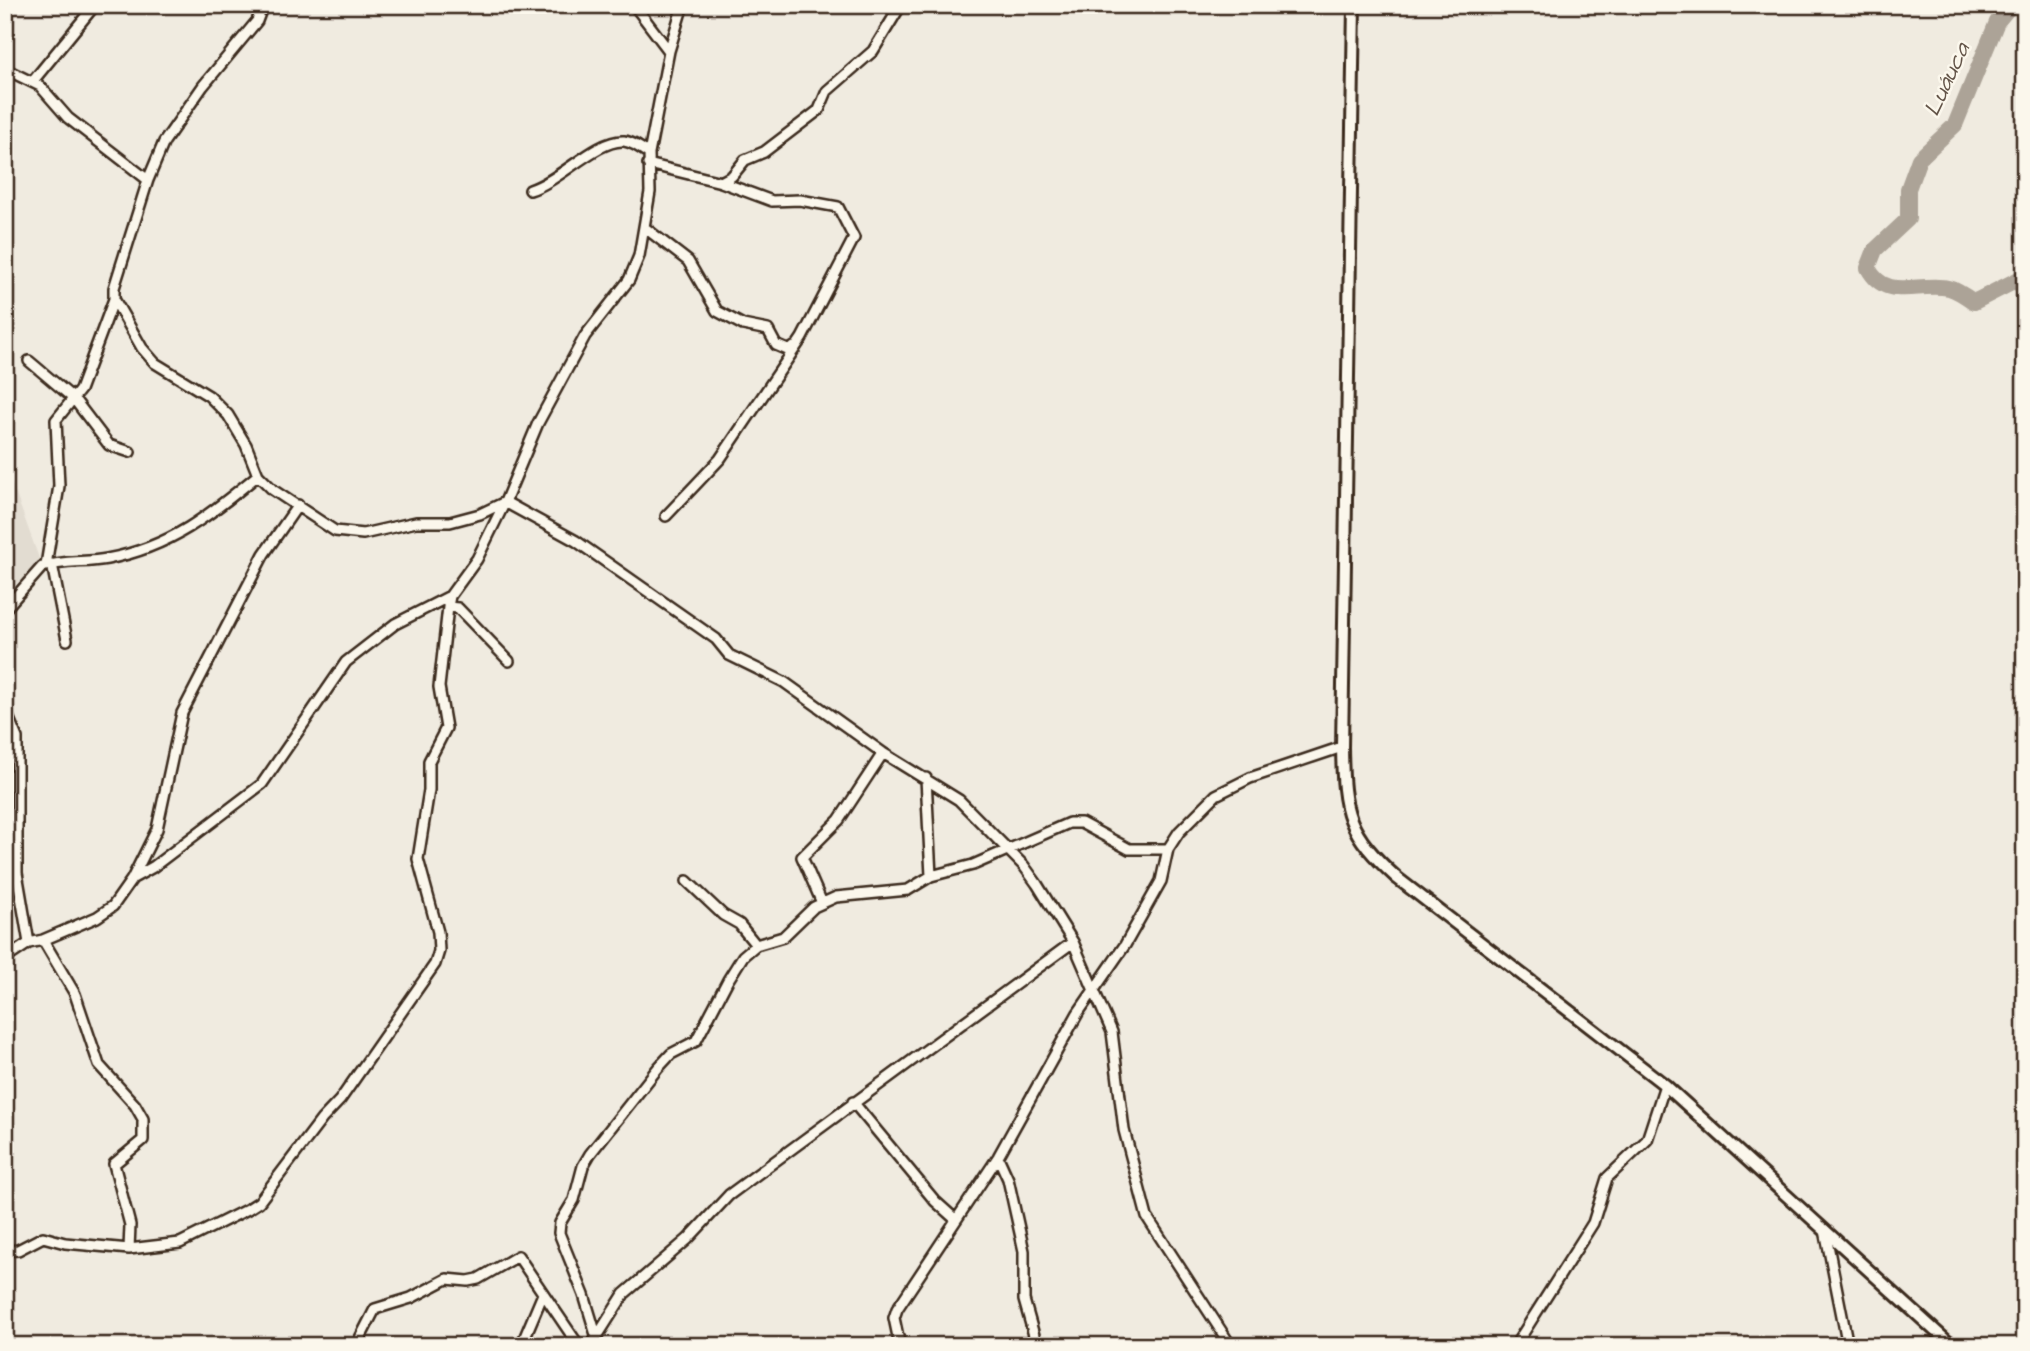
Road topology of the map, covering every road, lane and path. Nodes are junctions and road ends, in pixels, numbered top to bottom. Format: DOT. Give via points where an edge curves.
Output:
graph roads {
  1 [pos="95,5"];
  2 [pos="263,5"];
  3 [pos="634,5"];
  4 [pos="683,5"];
  5 [pos="901,5"];
  6 [pos="1354,5"];
  7 [pos="669,51"];
  8 [pos="5,69"];
  9 [pos="33,81"];
  10 [pos="649,154"];
  11 [pos="648,164"];
  12 [pos="148,180"];
  13 [pos="721,182"];
  14 [pos="530,190"];
  15 [pos="643,227"];
  16 [pos="114,299"];
  17 [pos="794,348"];
  18 [pos="29,361"];
  19 [pos="74,399"];
  20 [pos="130,452"];
  21 [pos="258,475"];
  22 [pos="505,502"];
  23 [pos="298,505"];
  24 [pos="666,516"];
  25 [pos="49,564"];
  26 [pos="450,596"];
  27 [pos="448,607"];
  28 [pos="5,610"];
  29 [pos="67,640"];
  30 [pos="509,661"];
  31 [pos="5,709"];
  32 [pos="1342,747"];
  33 [pos="883,753"];
  34 [pos="926,778"];
  35 [pos="10,791"];
  36 [pos="1168,849"];
  37 [pos="1009,850"];
  38 [pos="930,876"];
  39 [pos="132,879"];
  40 [pos="687,881"];
  41 [pos="822,903"];
  42 [pos="43,940"];
  43 [pos="1073,942"];
  44 [pos="29,943"];
  45 [pos="756,945"];
  46 [pos="5,959"];
  47 [pos="1093,993"];
  48 [pos="1665,1085"];
  49 [pos="853,1102"];
  50 [pos="998,1157"];
  51 [pos="955,1219"];
  52 [pos="1824,1228"];
  53 [pos="129,1249"];
  54 [pos="5,1251"];
  55 [pos="543,1294"];
  56 [pos="594,1342"];
  57 [pos="356,1346"];
  58 [pos="521,1346"];
  59 [pos="579,1346"];
  60 [pos="900,1346"];
  61 [pos="1037,1346"];
  62 [pos="1231,1346"];
  63 [pos="1515,1346"];
  64 [pos="1848,1346"];
  65 [pos="1952,1346"];
  1 -- 9 [label="street"];
  2 -- 12 [label="street" via="257,21 176,122"];
  3 -- 7 [label="street"];
  4 -- 7 [label="street"];
  5 -- 13 [label="street" via="873,51 827,91 819,110 764,152 745,160"];
  6 -- 32 [label="street"];
  7 -- 10 [label="street"];
  8 -- 9 [label="street"];
  9 -- 12 [label="street" via="68,118"];
  10 -- 11 [label="street"];
  10 -- 14 [label="street" via="631,142 613,141 547,185"];
  11 -- 13 [label="street"];
  11 -- 15 [label="street" via="650,192"];
  12 -- 16 [label="street"];
  13 -- 17 [label="street" via="772,201 838,206 853,232 850,250"];
  15 -- 17 [label="street" via="688,261 717,312 743,325 768,330 776,345 790,351"];
  15 -- 22 [label="street" via="639,256 629,280 585,336 538,423"];
  16 -- 19 [label="street"];
  16 -- 21 [label="street" via="155,363 209,396 228,415"];
  17 -- 24 [label="street" via="720,459"];
  18 -- 19 [label="street"];
  19 -- 20 [label="street" via="109,445"];
  19 -- 25 [label="street" via="61,411 55,426 59,486"];
  21 -- 23 [label="street"];
  21 -- 25 [label="street" via="172,539 105,560"];
  22 -- 23 [label="street" via="450,522 416,522 363,534 335,531"];
  22 -- 26 [label="street" via="477,559"];
  22 -- 33 [label="street" via="576,541 716,639 729,655 784,682"];
  23 -- 39 [label="street" via="264,554 183,713 157,829"];
  25 -- 28 [label="street"];
  25 -- 29 [label="street"];
  26 -- 27 [label="street"];
  26 -- 39 [label="street" via="395,624 346,662 262,784"];
  27 -- 30 [label="street" via="458,608"];
  27 -- 53 [label="street" via="439,687 446,728 429,761 418,859 438,932 435,964 341,1101 259,1202 180,1243"];
  31 -- 35 [label="street" via="17,738"];
  32 -- 36 [label="street" via="1250,778 1216,795"];
  32 -- 48 [label="street" via="1347,814 1372,855"];
  33 -- 34 [label="street"];
  33 -- 41 [label="street" via="839,821 802,857"];
  34 -- 37 [label="street" via="959,800"];
  34 -- 38 [label="street"];
  35 -- 44 [label="street"];
  36 -- 37 [label="street" via="1129,849 1076,821"];
  36 -- 47 [label="street" via="1161,881"];
  37 -- 38 [label="street"];
  37 -- 43 [label="street" via="1037,884"];
  38 -- 41 [label="street" via="901,892 852,893"];
  39 -- 42 [label="street" via="106,911"];
  40 -- 45 [label="street" via="723,915 740,923"];
  41 -- 45 [label="street" via="783,937"];
  42 -- 44 [label="street"];
  42 -- 53 [label="street" via="75,994 99,1065 128,1095 143,1119 143,1139 114,1164 130,1225"];
  43 -- 47 [label="street"];
  43 -- 49 [label="street"];
  44 -- 46 [label="street"];
  45 -- 56 [label="street" via="728,979 695,1041 671,1054 658,1068 583,1166 559,1233 584,1295"];
  47 -- 50 [label="street"];
  47 -- 62 [label="street" via="1112,1032 1124,1130 1147,1217"];
  48 -- 52 [label="street"];
  48 -- 63 [label="street" via="1647,1140 1607,1178 1593,1223"];
  49 -- 51 [label="street"];
  49 -- 56 [label="street" via="729,1195 688,1239 624,1294"];
  50 -- 51 [label="street"];
  50 -- 61 [label="street" via="1008,1179 1024,1251 1024,1300"];
  51 -- 60 [label="street" via="897,1309 894,1318"];
  52 -- 64 [label="street"];
  52 -- 65 [label="street"];
  53 -- 54 [label="street" via="43,1237 18,1250"];
  55 -- 57 [label="street" via="522,1259 512,1257 478,1279 447,1279 411,1298 375,1308"];
  55 -- 58 [label="street"];
  55 -- 59 [label="street"];
}
